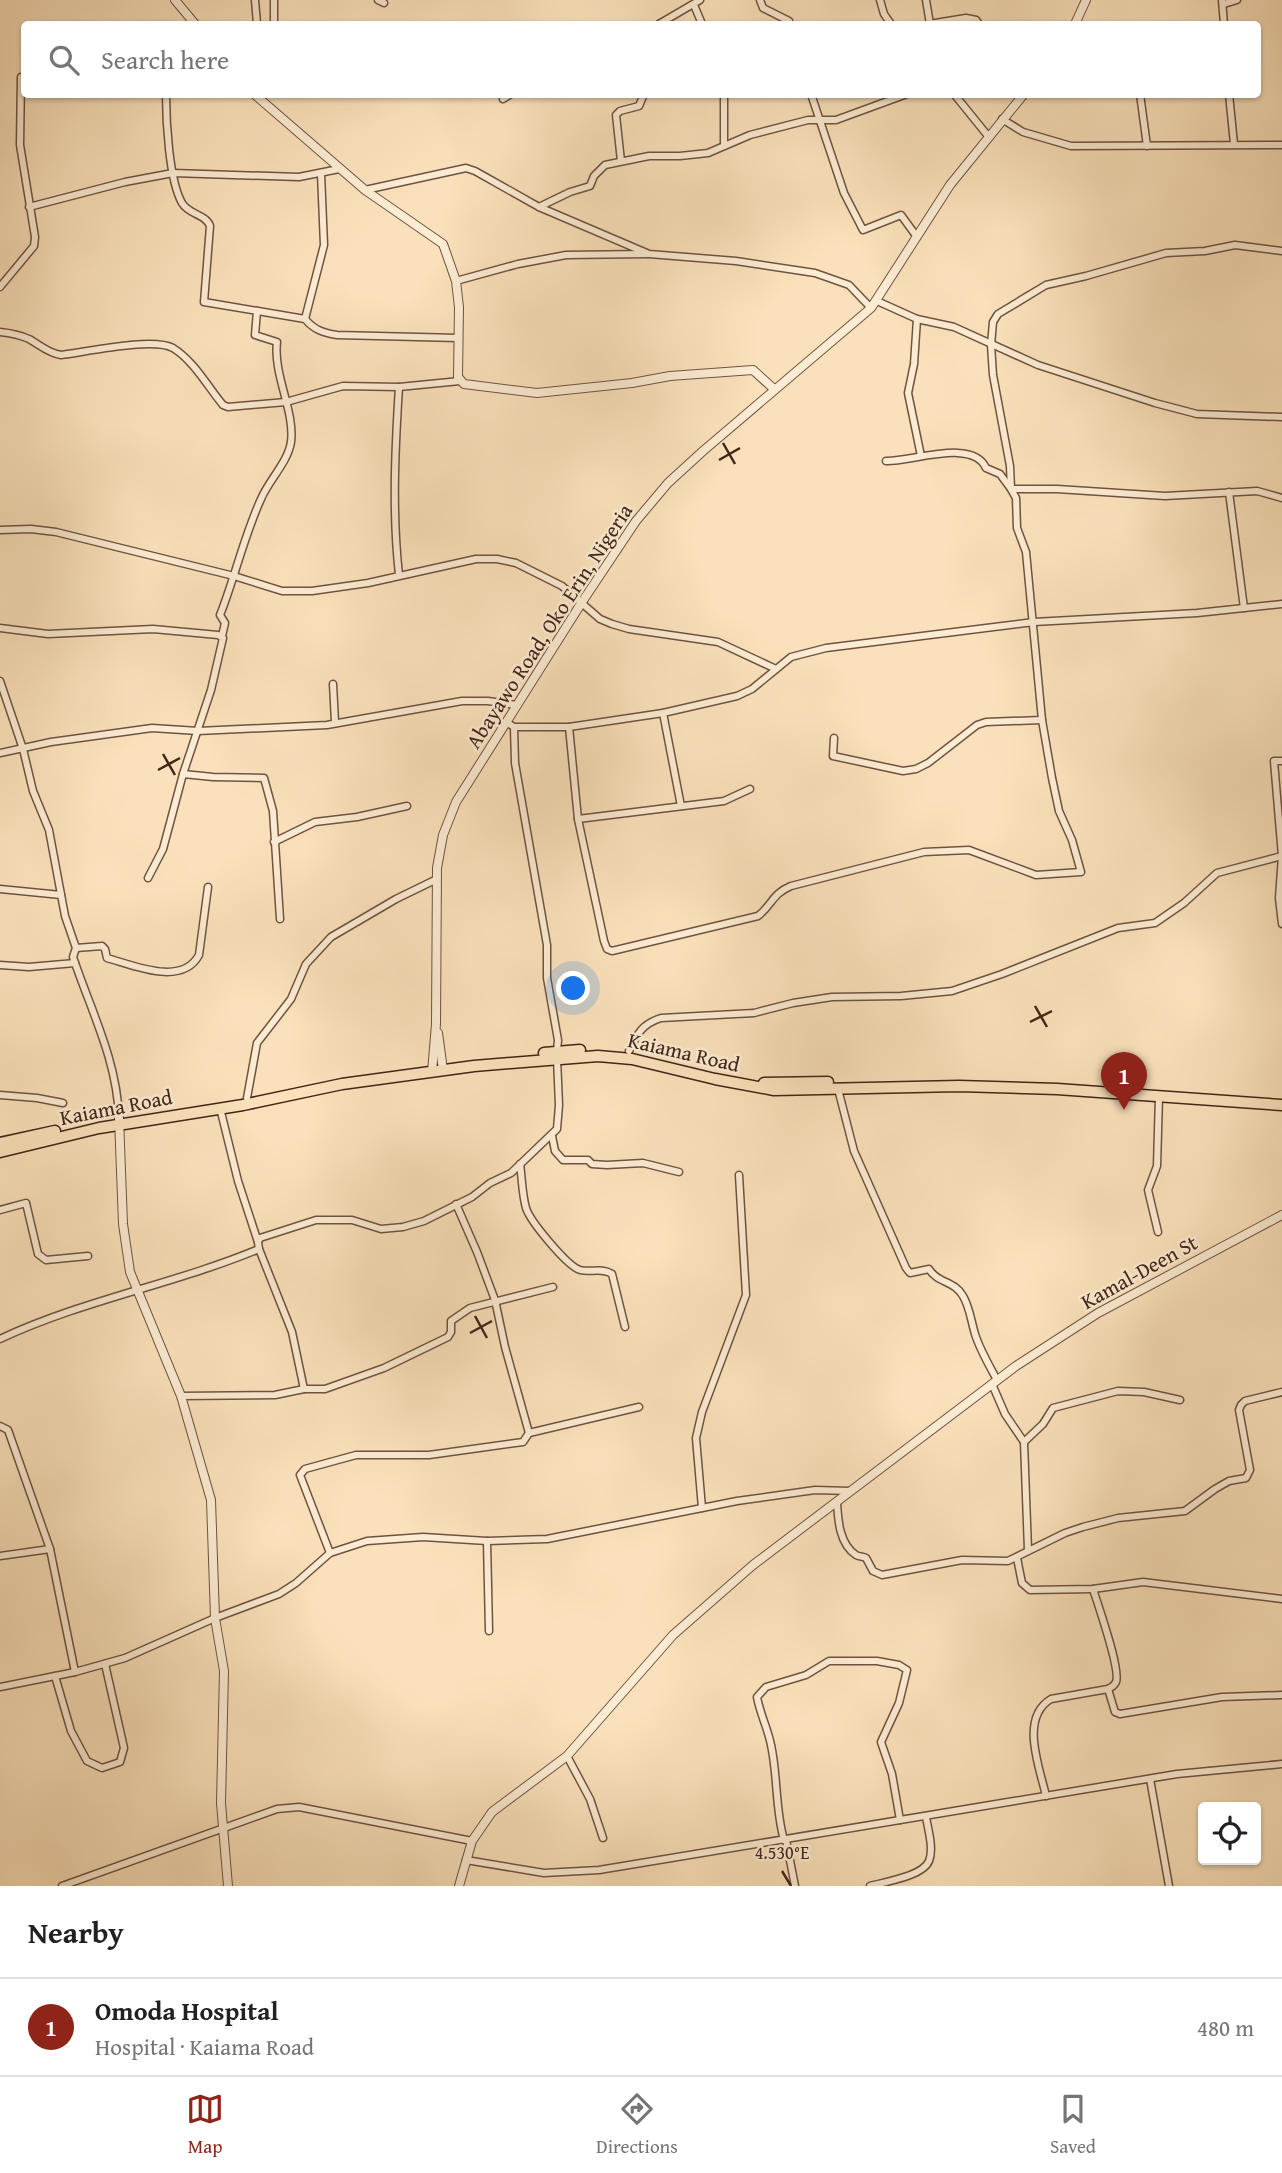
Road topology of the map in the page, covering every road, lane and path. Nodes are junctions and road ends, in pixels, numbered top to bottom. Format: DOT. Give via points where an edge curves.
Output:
graph roads {
  1 [pos="175,0"];
  2 [pos="255,0"];
  3 [pos="274,0"];
  4 [pos="760,0"];
  5 [pos="880,0"];
  6 [pos="926,0"];
  7 [pos="1086,0"];
  8 [pos="1237,0"];
  9 [pos="697,2"];
  10 [pos="1223,2"];
  11 [pos="189,21"];
  12 [pos="257,21"];
  13 [pos="274,21"];
  14 [pos="664,21"];
  15 [pos="701,21"];
  16 [pos="789,21"];
  17 [pos="889,21"];
  18 [pos="930,21"];
  19 [pos="948,21"];
  20 [pos="977,21"];
  21 [pos="1076,21"];
  22 [pos="1224,21"];
  23 [pos="21,77"];
  24 [pos="166,98"];
  25 [pos="259,98"];
  26 [pos="642,98"];
  27 [pos="724,98"];
  28 [pos="812,98"];
  29 [pos="896,98"];
  30 [pos="957,98"];
  31 [pos="1015,98"];
  32 [pos="1141,98"];
  33 [pos="1228,98"];
  34 [pos="818,119"];
  35 [pos="1002,119"];
  36 [pos="988,136"];
  37 [pos="1234,144"];
  38 [pos="1282,145"];
  39 [pos="724,146"];
  40 [pos="1147,146"];
  41 [pos="621,161"];
  42 [pos="339,169"];
  43 [pos="173,173"];
  44 [pos="321,174"];
  45 [pos="365,190"];
  46 [pos="29,207"];
  47 [pos="539,207"];
  48 [pos="917,237"];
  49 [pos="1282,251"];
  50 [pos="649,254"];
  51 [pos="456,281"];
  52 [pos="0,287"];
  53 [pos="874,304"];
  54 [pos="257,311"];
  55 [pos="305,319"];
  56 [pos="917,319"];
  57 [pos="0,332"];
  58 [pos="458,338"];
  59 [pos="991,345"];
  60 [pos="460,381"];
  61 [pos="399,387"];
  62 [pos="774,389"];
  63 [pos="286,402"];
  64 [pos="1282,417"];
  65 [pos="920,456"];
  66 [pos="886,461"];
  67 [pos="1011,489"];
  68 [pos="1228,492"];
  69 [pos="1282,498"];
  70 [pos="0,530"];
  71 [pos="399,575"];
  72 [pos="234,576"];
  73 [pos="582,602"];
  74 [pos="1282,604"];
  75 [pos="1244,608"];
  76 [pos="1034,622"];
  77 [pos="0,628"];
  78 [pos="222,636"];
  79 [pos="776,669"];
  80 [pos="0,681"];
  81 [pos="333,684"];
  82 [pos="516,705"];
  83 [pos="663,713"];
  84 [pos="1042,720"];
  85 [pos="335,722"];
  86 [pos="506,722"];
  87 [pos="514,727"];
  88 [pos="569,727"];
  89 [pos="198,731"];
  90 [pos="834,738"];
  91 [pos="23,750"];
  92 [pos="0,753"];
  93 [pos="1282,761"];
  94 [pos="183,774"];
  95 [pos="750,789"];
  96 [pos="407,806"];
  97 [pos="681,806"];
  98 [pos="578,819"];
  99 [pos="274,842"];
  100 [pos="1282,856"];
  101 [pos="148,878"];
  102 [pos="437,879"];
  103 [pos="208,887"];
  104 [pos="0,889"];
  105 [pos="61,895"];
  106 [pos="280,919"];
  107 [pos="1282,924"];
  108 [pos="75,948"];
  109 [pos="75,963"];
  110 [pos="0,965"];
  111 [pos="629,1051"];
  112 [pos="557,1055"];
  113 [pos="438,1068"];
  114 [pos="838,1089"];
  115 [pos="0,1095"];
  116 [pos="1159,1096"];
  117 [pos="247,1098"];
  118 [pos="1282,1099"];
  119 [pos="63,1103"];
  120 [pos="1282,1105"];
  121 [pos="220,1108"];
  122 [pos="120,1121"];
  123 [pos="552,1136"];
  124 [pos="0,1143"];
  125 [pos="0,1152"];
  126 [pos="520,1164"];
  127 [pos="678,1172"];
  128 [pos="739,1175"];
  129 [pos="456,1205"];
  130 [pos="0,1210"];
  131 [pos="1282,1215"];
  132 [pos="1158,1232"];
  133 [pos="259,1245"];
  134 [pos="88,1255"];
  135 [pos="553,1287"];
  136 [pos="136,1289"];
  137 [pos="495,1300"];
  138 [pos="625,1327"];
  139 [pos="0,1339"];
  140 [pos="995,1382"];
  141 [pos="304,1389"];
  142 [pos="1282,1392"];
  143 [pos="181,1396"];
  144 [pos="1180,1400"];
  145 [pos="639,1408"];
  146 [pos="0,1426"];
  147 [pos="529,1433"];
  148 [pos="1024,1442"];
  149 [pos="850,1492"];
  150 [pos="837,1503"];
  151 [pos="702,1508"];
  152 [pos="487,1541"];
  153 [pos="50,1549"];
  154 [pos="1028,1550"];
  155 [pos="330,1553"];
  156 [pos="0,1556"];
  157 [pos="1017,1558"];
  158 [pos="1093,1589"];
  159 [pos="1282,1599"];
  160 [pos="215,1618"];
  161 [pos="489,1631"];
  162 [pos="105,1664"];
  163 [pos="75,1672"];
  164 [pos="55,1676"];
  165 [pos="0,1687"];
  166 [pos="1108,1689"];
  167 [pos="1282,1695"];
  168 [pos="567,1756"];
  169 [pos="1282,1764"];
  170 [pos="1150,1779"];
  171 [pos="1046,1796"];
  172 [pos="926,1817"];
  173 [pos="900,1820"];
  174 [pos="222,1831"];
  175 [pos="603,1838"];
  176 [pos="785,1840"];
  177 [pos="472,1841"];
  178 [pos="466,1860"];
  179 [pos="62,1886"];
  180 [pos="228,1886"];
  181 [pos="459,1886"];
  182 [pos="795,1886"];
  183 [pos="870,1886"];
  184 [pos="1169,1886"];
  1 -- 11 [label="street"];
  2 -- 12 [label="street"];
  3 -- 13 [label="street"];
  4 -- 16 [label="street" via="763,8"];
  5 -- 17 [label="street"];
  6 -- 18 [label="street"];
  7 -- 21 [label="street"];
  8 -- 10 [label="street"];
  9 -- 14 [label="street"];
  9 -- 15 [label="street"];
  10 -- 22 [label="street"];
  19 -- 20 [label="street"];
  23 -- 46 [label="street" via="20,145"];
  24 -- 43 [label="street"];
  25 -- 42 [label="street"];
  26 -- 41 [label="street" via="639,106 616,114"];
  27 -- 39 [label="street"];
  28 -- 34 [label="street"];
  29 -- 34 [label="street" via="836,120"];
  30 -- 36 [label="street"];
  31 -- 35 [label="street, Abayawo Road, Oko Erin, Nigeria"];
  32 -- 40 [label="street"];
  33 -- 37 [label="street"];
  34 -- 39 [label="street"];
  34 -- 48 [label="street" via="844,193 863,230 901,215"];
  35 -- 36 [label="street, Abayawo Road, Oko Erin, Nigeria"];
  35 -- 40 [label="street" via="1023,132 1071,146"];
  36 -- 48 [label="street, Abayawo Road, Oko Erin, Nigeria"];
  37 -- 38 [label="street"];
  37 -- 40 [label="street"];
  39 -- 41 [label="street" via="708,153"];
  41 -- 47 [label="street" via="605,165 590,186"];
  42 -- 44 [label="street"];
  42 -- 45 [label="street"];
  43 -- 44 [label="street"];
  43 -- 46 [label="street"];
  43 -- 54 [label="street" via="185,207 211,226 204,302"];
  44 -- 55 [label="street" via="324,245"];
  45 -- 47 [label="street" via="466,168"];
  45 -- 51 [label="street" via="443,244"];
  46 -- 52 [label="street" via="34,246"];
  47 -- 50 [label="street"];
  48 -- 53 [label="street, Abayawo Road, Oko Erin, Nigeria"];
  49 -- 59 [label="street" via="1235,245 1166,253 1046,285 998,314"];
  50 -- 51 [label="street" via="566,255"];
  50 -- 53 [label="street" via="815,273 849,285"];
  51 -- 58 [label="street"];
  53 -- 56 [label="street"];
  53 -- 62 [label="street, Abayawo Road, Oko Erin, Nigeria"];
  54 -- 55 [label="street"];
  54 -- 63 [label="street" via="255,335 276,342"];
  55 -- 58 [label="street" via="324,333 337,335"];
  56 -- 59 [label="street" via="954,327"];
  56 -- 65 [label="street" via="908,393"];
  57 -- 63 [label="street" via="29,339 61,355 150,343 171,346 228,407"];
  58 -- 60 [label="street"];
  59 -- 64 [label="street" via="1038,365 1197,414"];
  59 -- 67 [label="street"];
  60 -- 61 [label="street"];
  60 -- 62 [label="street" via="537,393 753,370"];
  61 -- 63 [label="street" via="343,386"];
  61 -- 71 [label="street" via="394,463"];
  62 -- 73 [label="street, Abayawo Road, Oko Erin, Nigeria" via="668,483 636,521"];
  63 -- 72 [label="street" via="289,451 261,498"];
  65 -- 66 [label="street"];
  65 -- 67 [label="street" via="978,456"];
  67 -- 68 [label="street" via="1165,496"];
  67 -- 76 [label="street" via="1026,552"];
  68 -- 69 [label="street" via="1257,491"];
  68 -- 75 [label="street"];
  70 -- 72 [label="street" via="56,532"];
  71 -- 72 [label="street" via="282,592"];
  71 -- 73 [label="street" via="497,559 516,563 562,586"];
  72 -- 78 [label="street" via="220,615 225,623"];
  73 -- 79 [label="street" via="612,624 718,642"];
  73 -- 82 [label="street, Abayawo Road, Oko Erin, Nigeria"];
  74 -- 75 [label="street"];
  75 -- 76 [label="street"];
  76 -- 79 [label="street" via="815,650 791,657"];
  76 -- 84 [label="street"];
  77 -- 78 [label="street" via="48,634 153,629"];
  78 -- 89 [label="street"];
  79 -- 83 [label="street" via="737,696"];
  80 -- 91 [label="street"];
  81 -- 85 [label="street"];
  82 -- 85 [label="street" via="462,701"];
  82 -- 86 [label="street, Abayawo Road, Oko Erin, Nigeria"];
  83 -- 88 [label="street"];
  83 -- 97 [label="street"];
  84 -- 90 [label="street" via="977,725 928,763 903,771 833,756"];
  84 -- 98 [label="street" via="1059,811 1081,872 1036,875 969,850 924,852 791,886 777,892 758,916 612,951 604,941"];
  85 -- 89 [label="street"];
  86 -- 87 [label="street"];
  86 -- 102 [label="street, Abayawo Road, Oko Erin, Nigeria" via="456,802 443,835"];
  87 -- 88 [label="street"];
  87 -- 112 [label="street" via="515,764 547,946"];
  88 -- 98 [label="street"];
  89 -- 91 [label="street" via="152,728 51,741"];
  89 -- 94 [label="street"];
  91 -- 92 [label="street"];
  91 -- 105 [label="street" via="49,830"];
  93 -- 100 [label="street" via="1274,761"];
  94 -- 99 [label="street" via="264,778 273,811"];
  94 -- 101 [label="street" via="163,849"];
  95 -- 97 [label="street" via="724,801"];
  96 -- 99 [label="street" via="315,822"];
  97 -- 98 [label="street"];
  99 -- 106 [label="street"];
  100 -- 107 [label="street"];
  100 -- 111 [label="street" via="1217,873 1155,923 1118,928 952,991 832,997 754,1013 661,1018 640,1029"];
  102 -- 113 [label="street, Abayawo Road, Oko Erin, Nigeria"];
  102 -- 117 [label="street" via="331,937 306,964 291,999 257,1043"];
  103 -- 108 [label="street" via="199,955 184,968 153,970 107,958 102,946"];
  104 -- 105 [label="street"];
  105 -- 108 [label="street"];
  108 -- 109 [label="street"];
  109 -- 110 [label="street"];
  109 -- 122 [label="street" via="108,1052"];
  111 -- 112 [label="highway, Kaiama Road"];
  111 -- 118 [label="highway, Kaiama Road" via="765,1083 1024,1081"];
  112 -- 113 [label="highway, Kaiama Road"];
  112 -- 114 [label="highway, Kaiama Road" via="615,1056 761,1089"];
  112 -- 123 [label="street" via="559,1121"];
  113 -- 117 [label="highway, Kaiama Road" via="311,1084"];
  113 -- 121 [label="highway, Kaiama Road"];
  114 -- 116 [label="highway, Kaiama Road" via="959,1086"];
  114 -- 140 [label="street" via="854,1151 901,1258 910,1273 929,1269 963,1295"];
  115 -- 119 [label="street"];
  116 -- 120 [label="highway, Kaiama Road"];
  116 -- 132 [label="street" via="1157,1167 1148,1190"];
  117 -- 122 [label="highway, Kaiama Road"];
  121 -- 122 [label="highway, Kaiama Road"];
  121 -- 133 [label="street"];
  122 -- 124 [label="highway, Kaiama Road"];
  122 -- 125 [label="highway, Kaiama Road"];
  122 -- 136 [label="street" via="123,1224"];
  123 -- 126 [label="street"];
  123 -- 127 [label="street" via="555,1151 563,1160 607,1166 643,1163"];
  126 -- 129 [label="street"];
  126 -- 138 [label="street" via="530,1216 565,1260 579,1270 612,1273"];
  128 -- 151 [label="street" via="746,1295 696,1438"];
  129 -- 133 [label="street" via="403,1227 381,1229 352,1220 316,1220 268,1235"];
  129 -- 137 [label="street"];
  130 -- 134 [label="street" via="26,1203 41,1258 46,1261"];
  131 -- 140 [label="street, Kamal-Deen St" via="1098,1313"];
  133 -- 136 [label="street" via="218,1266"];
  133 -- 141 [label="street" via="292,1332"];
  135 -- 137 [label="street"];
  136 -- 139 [label="street"];
  136 -- 143 [label="street"];
  137 -- 141 [label="street" via="454,1319 448,1337 384,1368 325,1389"];
  137 -- 147 [label="street"];
  140 -- 148 [label="street" via="1005,1414"];
  140 -- 149 [label="street, Kamal-Deen St"];
  141 -- 143 [label="street" via="275,1395"];
  142 -- 154 [label="street" via="1241,1405 1250,1470 1246,1478 1215,1489 1185,1511 1118,1518 1065,1533"];
  143 -- 160 [label="street" via="211,1500"];
  144 -- 148 [label="street" via="1118,1391 1091,1397 1053,1408"];
  145 -- 147 [label="street"];
  146 -- 153 [label="street" via="8,1430"];
  147 -- 155 [label="street" via="523,1442 429,1455 356,1455 305,1469 300,1475"];
  148 -- 154 [label="street"];
  149 -- 150 [label="street, Kamal-Deen St"];
  149 -- 151 [label="street" via="815,1490"];
  150 -- 157 [label="street" via="838,1529 845,1541 882,1575 962,1560"];
  150 -- 168 [label="street, Kamal-Deen St" via="753,1565 673,1635"];
  151 -- 152 [label="street" via="547,1539"];
  152 -- 155 [label="street" via="392,1538"];
  152 -- 161 [label="street"];
  153 -- 156 [label="street"];
  153 -- 163 [label="street"];
  154 -- 157 [label="street"];
  155 -- 160 [label="street" via="279,1594"];
  157 -- 158 [label="street" via="1022,1583 1030,1590"];
  158 -- 159 [label="street" via="1143,1581"];
  158 -- 166 [label="street" via="1118,1679"];
  160 -- 162 [label="street"];
  160 -- 174 [label="street" via="224,1671"];
  162 -- 163 [label="street"];
  162 -- 164 [label="street" via="124,1748 120,1762 102,1768 87,1761 71,1731"];
  163 -- 164 [label="street"];
  164 -- 165 [label="street"];
  166 -- 167 [label="street" via="1115,1712 1120,1714 1222,1697"];
  166 -- 171 [label="street" via="1044,1704 1033,1730"];
  168 -- 175 [label="street" via="590,1799"];
  168 -- 177 [label="street, Kamal-Deen St" via="492,1812"];
  169 -- 170 [label="street"];
  170 -- 171 [label="street"];
  170 -- 184 [label="street"];
  171 -- 172 [label="street"];
  172 -- 173 [label="street"];
  172 -- 183 [label="street" via="929,1862 920,1871"];
  173 -- 176 [label="street"];
  173 -- 176 [label="street" via="881,1742 899,1703 907,1670 877,1661 829,1661 806,1675 766,1687 757,1697 771,1742 778,1818"];
  174 -- 177 [label="street" via="277,1810 299,1807"];
  174 -- 179 [label="street"];
  174 -- 180 [label="street"];
  176 -- 178 [label="street" via="599,1870 544,1873"];
  176 -- 182 [label="street"];
  177 -- 178 [label="street, Kamal-Deen St"];
  178 -- 181 [label="street, Kamal-Deen St"];
}
